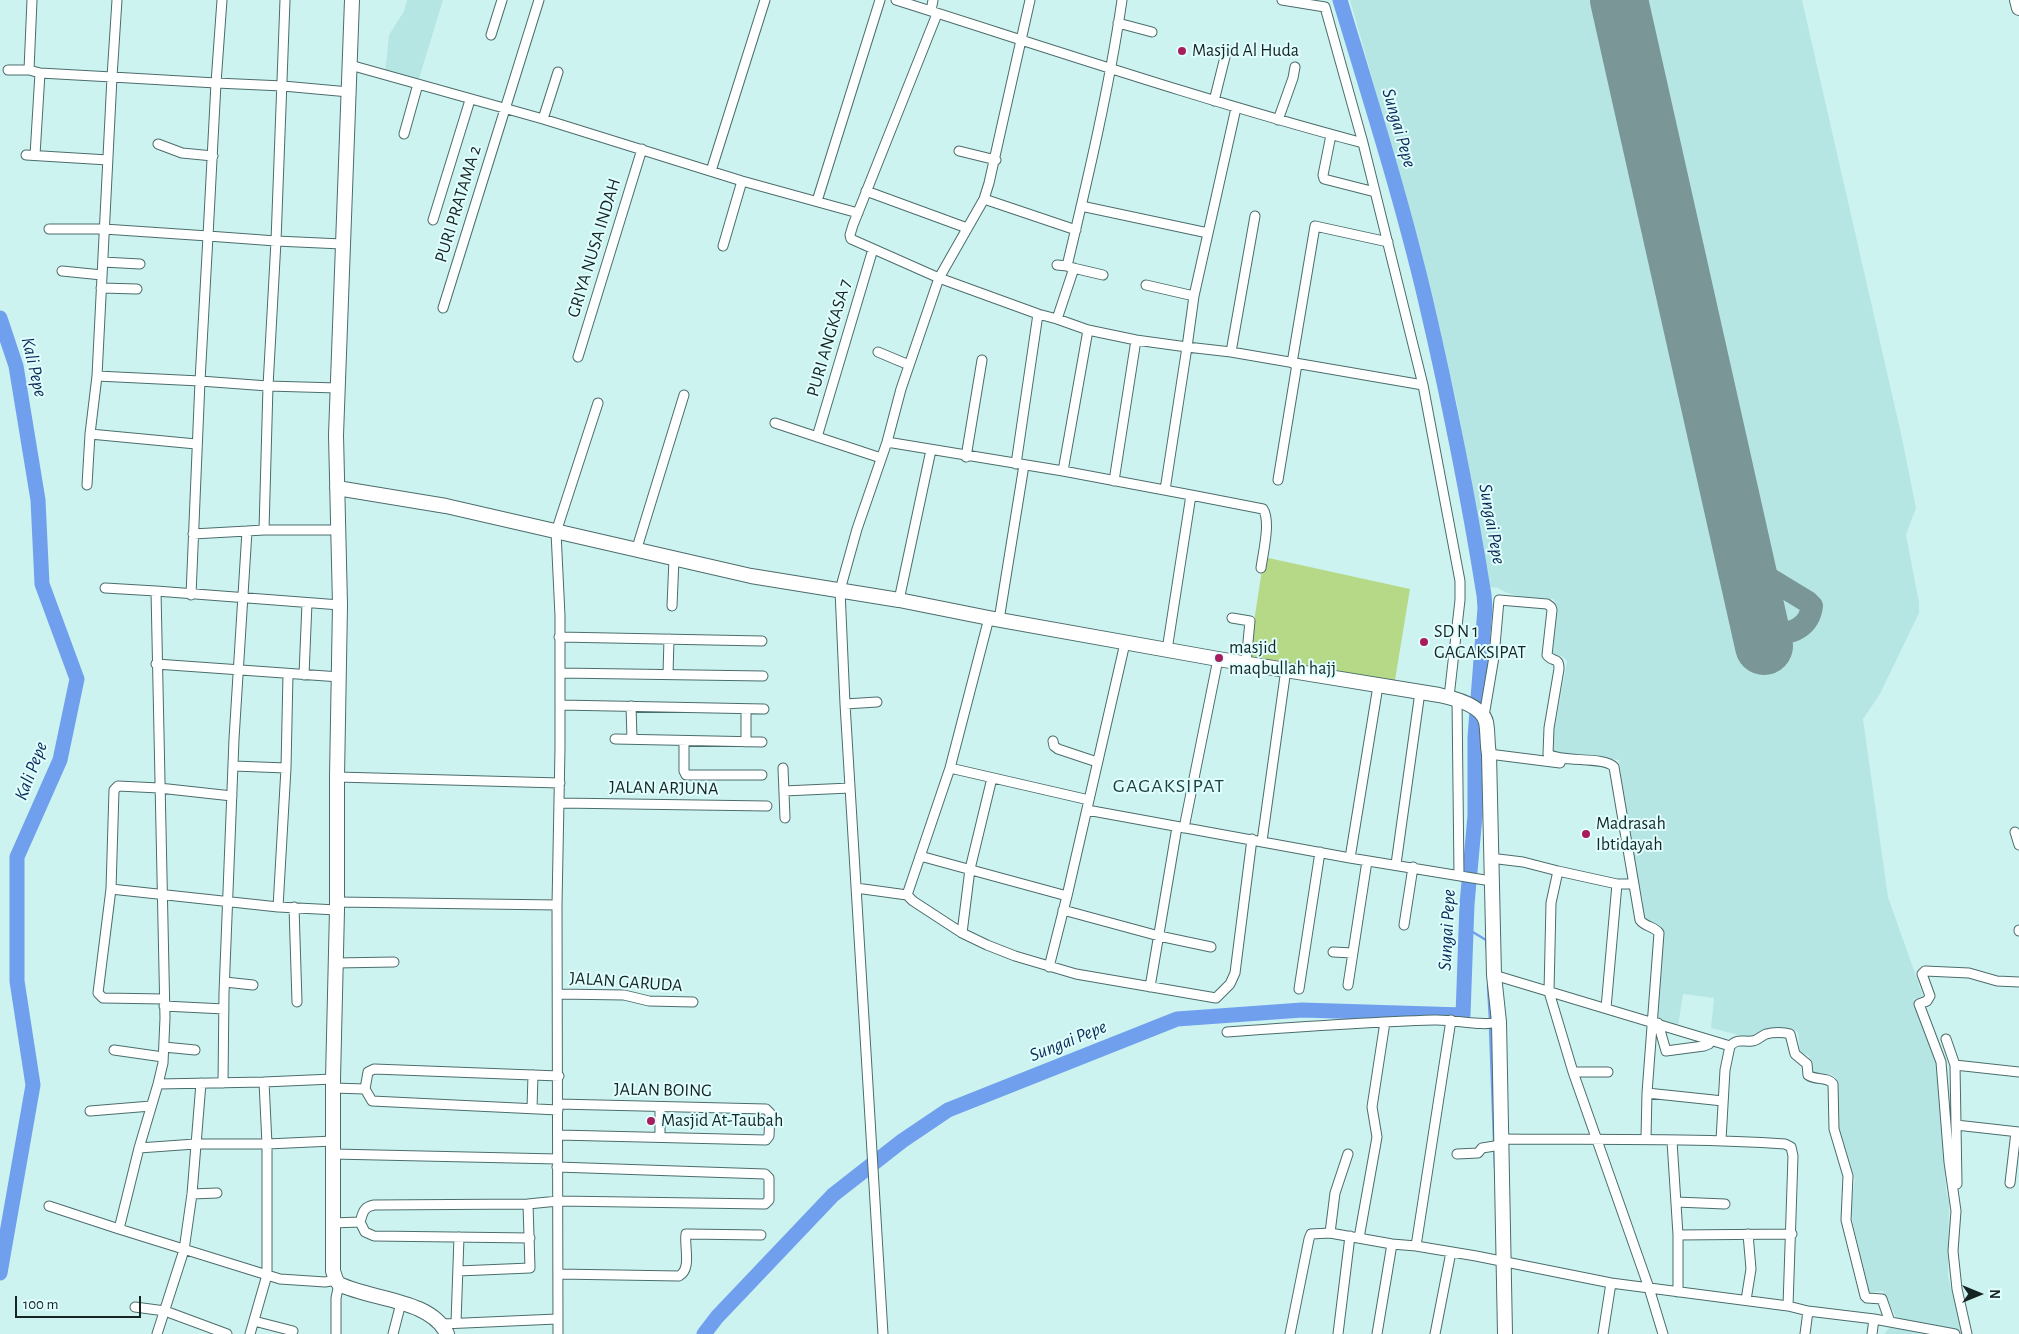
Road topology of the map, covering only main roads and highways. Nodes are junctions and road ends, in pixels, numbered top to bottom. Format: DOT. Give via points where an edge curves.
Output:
graph roads {
  1 [pos="352,0"];
  2 [pos="2017,0"];
  3 [pos="2019,8"];
  4 [pos="337,488"];
  5 [pos="444,1329"];
  6 [pos="1505,1334"];
  1 -- 4 [label="main road" via="337,388"];
  2 -- 3 [label="main road"];
  4 -- 5 [label="main road" via="340,678 333,1083 334,1271 338,1282 418,1309 435,1318"];
  4 -- 6 [label="main road" via="446,506 751,576 1420,692 1456,700 1481,713 1489,754 1490,858 1486,880 1498,1022 1497,1144"];
}
